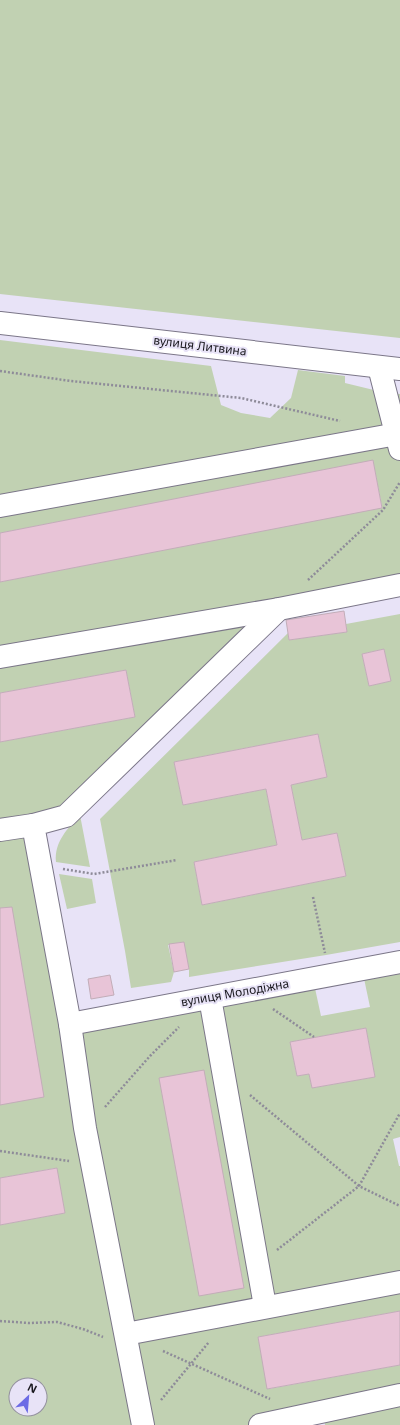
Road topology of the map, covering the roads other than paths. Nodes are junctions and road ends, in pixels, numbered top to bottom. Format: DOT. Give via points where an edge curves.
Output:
graph roads {
  1 [pos="0,323"];
  2 [pos="379,366"];
  3 [pos="400,369"];
  4 [pos="398,442"];
  5 [pos="0,506"];
  6 [pos="400,585"];
  7 [pos="280,609"];
  8 [pos="0,657"];
  9 [pos="33,825"];
  10 [pos="0,830"];
  11 [pos="400,962"];
  12 [pos="210,998"];
  13 [pos="70,1024"];
  14 [pos="400,1282"];
  15 [pos="265,1306"];
  16 [pos="126,1334"];
  17 [pos="400,1395"];
  18 [pos="299,1421"];
  19 [pos="143,1425"];
  20 [pos="260,1425"];
  1 -- 2 [label="street, вулиця Литвина"];
  2 -- 3 [label="street, вулиця Литвина"];
  2 -- 4 [label="street"];
  4 -- 5 [label="street"];
  6 -- 7 [label="street"];
  7 -- 8 [label="street"];
  7 -- 9 [label="street" via="66,816"];
  9 -- 10 [label="street"];
  9 -- 13 [label="street"];
  11 -- 12 [label="street, вулиця Молодіжна"];
  12 -- 13 [label="street, вулиця Молодіжна"];
  12 -- 15 [label="street"];
  13 -- 16 [label="street" via="86,1128"];
  14 -- 15 [label="street"];
  15 -- 16 [label="street"];
  16 -- 19 [label="street"];
  17 -- 18 [label="street"];
  18 -- 20 [label="street"];
}
